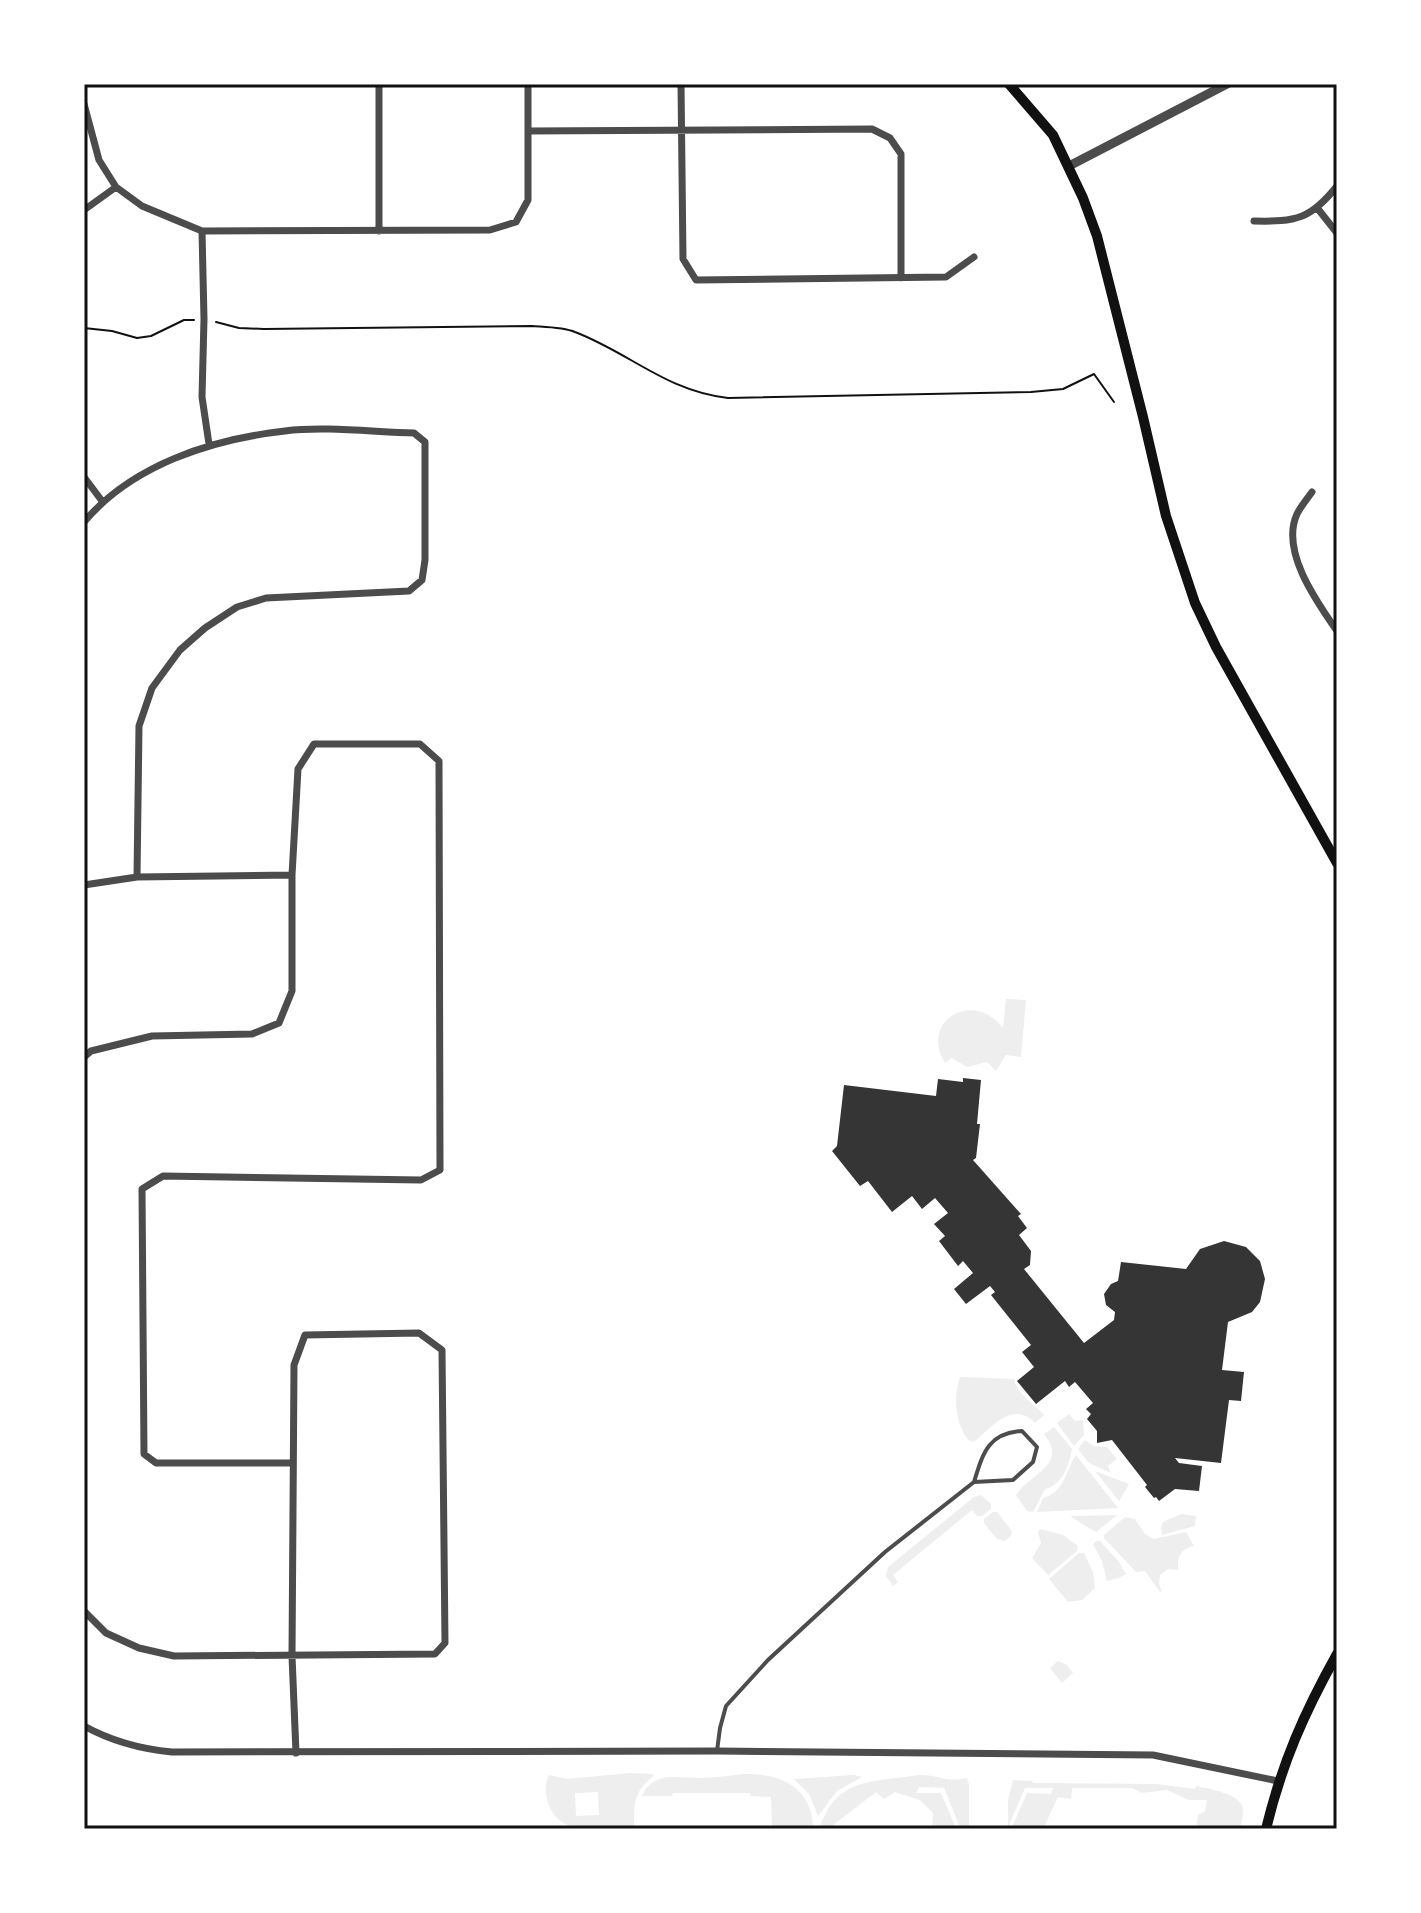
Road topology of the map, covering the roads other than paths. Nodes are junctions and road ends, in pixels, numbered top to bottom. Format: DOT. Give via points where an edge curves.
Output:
graph roads {
  1 [pos="379,84"];
  2 [pos="528,84"];
  3 [pos="681,84"];
  4 [pos="1009,84"];
  5 [pos="1227,84"];
  6 [pos="84,104"];
  7 [pos="528,131"];
  8 [pos="682,131"];
  9 [pos="1069,166"];
  10 [pos="1337,186"];
  11 [pos="116,187"];
  12 [pos="1318,209"];
  13 [pos="84,210"];
  14 [pos="1254,221"];
  15 [pos="202,231"];
  16 [pos="379,231"];
  17 [pos="1337,233"];
  18 [pos="974,257"];
  19 [pos="901,278"];
  20 [pos="209,444"];
  21 [pos="84,477"];
  22 [pos="1312,492"];
  23 [pos="102,501"];
  24 [pos="84,522"];
  25 [pos="1337,631"];
  26 [pos="1337,863"];
  27 [pos="292,875"];
  28 [pos="137,877"];
  29 [pos="84,885"];
  30 [pos="84,1057"];
  31 [pos="292,1463"];
  32 [pos="974,1482"];
  33 [pos="84,1611"];
  34 [pos="1337,1654"];
  35 [pos="292,1656"];
  36 [pos="84,1726"];
  37 [pos="717,1751"];
  38 [pos="296,1753"];
  39 [pos="1278,1781"];
  40 [pos="1266,1829"];
  1 -- 16 [label="street"];
  2 -- 7 [label="street"];
  3 -- 8 [label="street"];
  4 -- 9 [label="main road" via="1053,135"];
  5 -- 9 [label="street"];
  6 -- 11 [label="street" via="99,160"];
  7 -- 8 [label="street"];
  7 -- 16 [label="street" via="528,200 516,222 490,230"];
  8 -- 19 [label="street" via="872,129 890,138 901,154"];
  8 -- 19 [label="street" via="683,259 696,280"];
  9 -- 26 [label="main road" via="1097,236 1166,516 1195,603"];
  10 -- 12 [label="street"];
  11 -- 13 [label="street"];
  11 -- 15 [label="street" via="142,206"];
  12 -- 14 [label="street" via="1284,222"];
  12 -- 17 [label="street"];
  15 -- 16 [label="street"];
  15 -- 20 [label="street" via="202,397"];
  18 -- 19 [label="street" via="946,277"];
  20 -- 23 [label="street" via="152,469"];
  20 -- 28 [label="street" via="287,430 414,433 425,442 422,580 409,591 266,598 237,607 180,650 152,688 139,726"];
  21 -- 23 [label="street"];
  22 -- 25 [label="street" via="1296,515 1292,539 1306,584"];
  23 -- 24 [label="street"];
  27 -- 28 [label="street"];
  27 -- 30 [label="street" via="292,991 279,1023 252,1034 152,1036"];
  27 -- 31 [label="street" via="298,769 314,744 420,744 439,761 440,1170 421,1180 163,1176 142,1189 144,1454 156,1463"];
  28 -- 29 [label="street"];
  31 -- 35 [label="street"];
  31 -- 35 [label="street" via="294,1365 305,1335 419,1333 442,1350 445,1643 435,1654"];
  32 -- 32 [label="lane" via="1013,1480 1033,1462 1037,1447 1022,1431 1006,1432 985,1449"];
  32 -- 37 [label="lane" via="885,1552 741,1687 726,1706"];
  33 -- 35 [label="street" via="106,1633 150,1651 174,1656"];
  34 -- 39 [label="main road" via="1295,1734"];
  35 -- 38 [label="street"];
  36 -- 38 [label="street" via="143,1749"];
  37 -- 38 [label="street"];
  37 -- 39 [label="street" via="1153,1755"];
  39 -- 40 [label="main road"];
}
